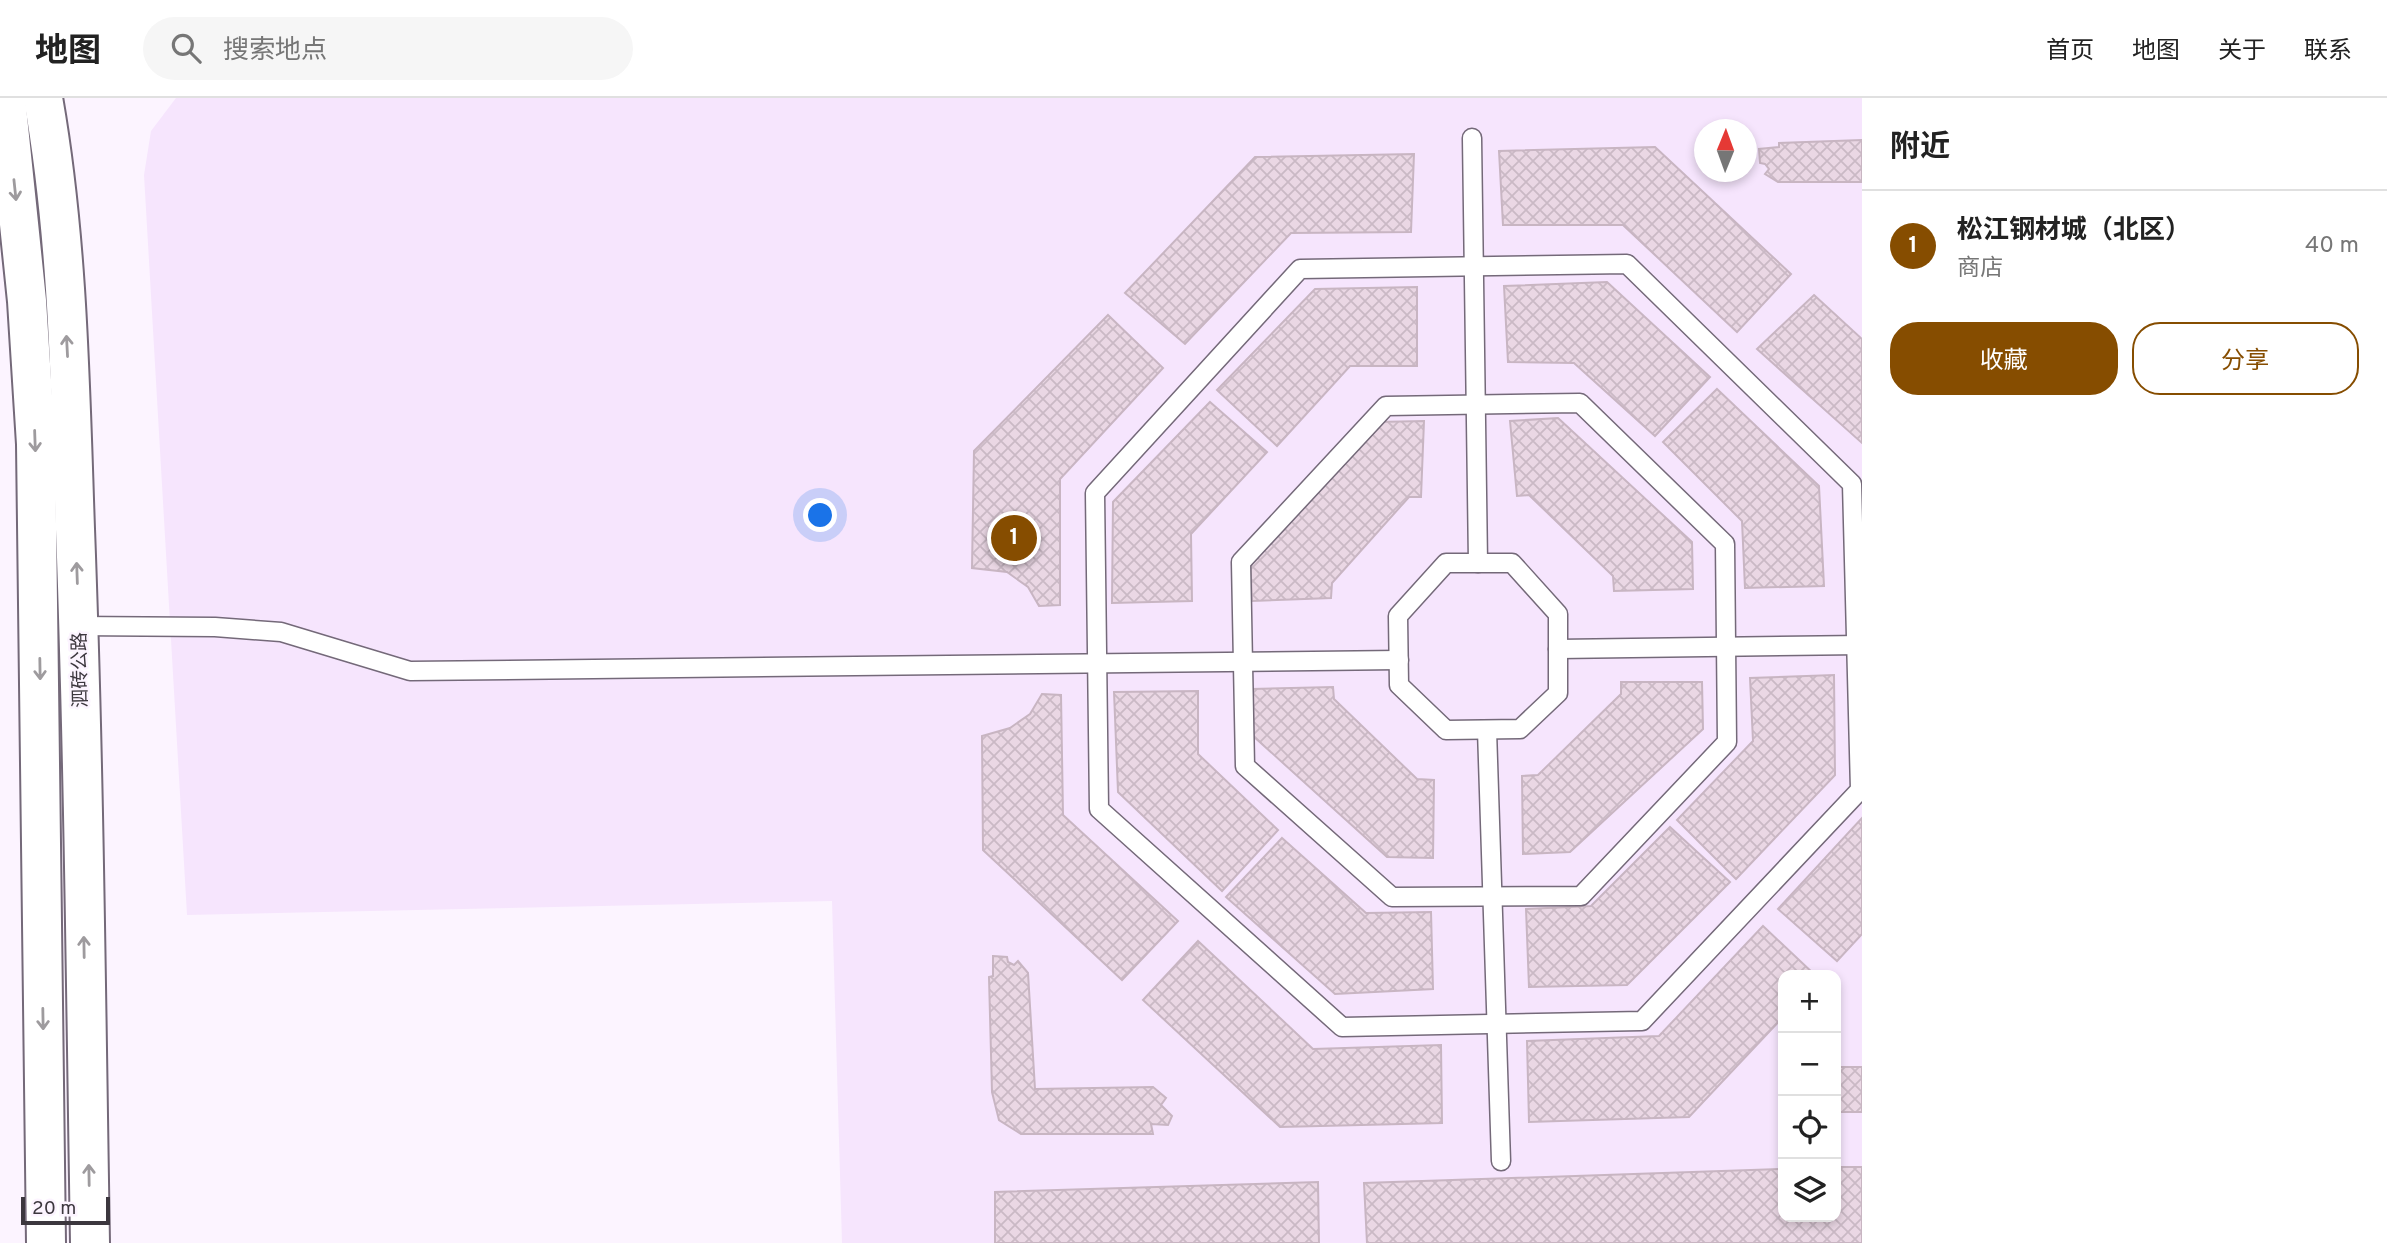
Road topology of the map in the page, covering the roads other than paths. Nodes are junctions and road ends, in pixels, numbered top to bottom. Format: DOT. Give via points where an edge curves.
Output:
graph roads {
  1 [pos="6,98"];
  2 [pos="43,98"];
  3 [pos="1472,138"];
  4 [pos="1474,266"];
  5 [pos="1476,404"];
  6 [pos="1478,563"];
  7 [pos="79,625"];
  8 [pos="39,629"];
  9 [pos="1859,645"];
  10 [pos="1726,647"];
  11 [pos="1558,649"];
  12 [pos="1399,660"];
  13 [pos="1243,662"];
  14 [pos="1097,663"];
  15 [pos="1487,730"];
  16 [pos="1492,896"];
  17 [pos="1497,1024"];
  18 [pos="1501,1161"];
  19 [pos="46,1243"];
  20 [pos="90,1243"];
  1 -- 8 [label="main road, 泗砖公路, one-way" via="28,314"];
  7 -- 2 [label="main road, 泗砖公路, one-way" via="64,283"];
  3 -- 4 [label="lane"];
  4 -- 5 [label="lane"];
  4 -- 9 [label="lane" via="1627,264 1843,474 1852,484"];
  4 -- 14 [label="lane" via="1300,269 1095,493"];
  5 -- 6 [label="lane"];
  5 -- 10 [label="lane" via="1580,403 1638,459 1725,544"];
  5 -- 13 [label="lane" via="1387,406 1241,562"];
  6 -- 11 [label="lane" via="1512,563 1558,614"];
  6 -- 12 [label="lane" via="1446,563 1398,616"];
  7 -- 8 [label="lane"];
  7 -- 14 [label="lane" via="281,632 410,671"];
  20 -- 7 [label="main road, 泗砖公路, one-way"];
  8 -- 19 [label="main road, 泗砖公路, one-way"];
  9 -- 10 [label="lane"];
  9 -- 17 [label="lane" via="1860,790 1642,1021"];
  10 -- 11 [label="lane"];
  10 -- 16 [label="lane" via="1727,742 1581,896"];
  11 -- 15 [label="lane" via="1558,693 1520,729"];
  12 -- 13 [label="lane"];
  12 -- 15 [label="lane" via="1399,685 1446,730"];
  13 -- 14 [label="lane"];
  13 -- 16 [label="lane" via="1245,766 1392,897"];
  14 -- 17 [label="lane" via="1098,809 1342,1027"];
  15 -- 16 [label="lane"];
  16 -- 17 [label="lane"];
  17 -- 18 [label="lane"];
}
